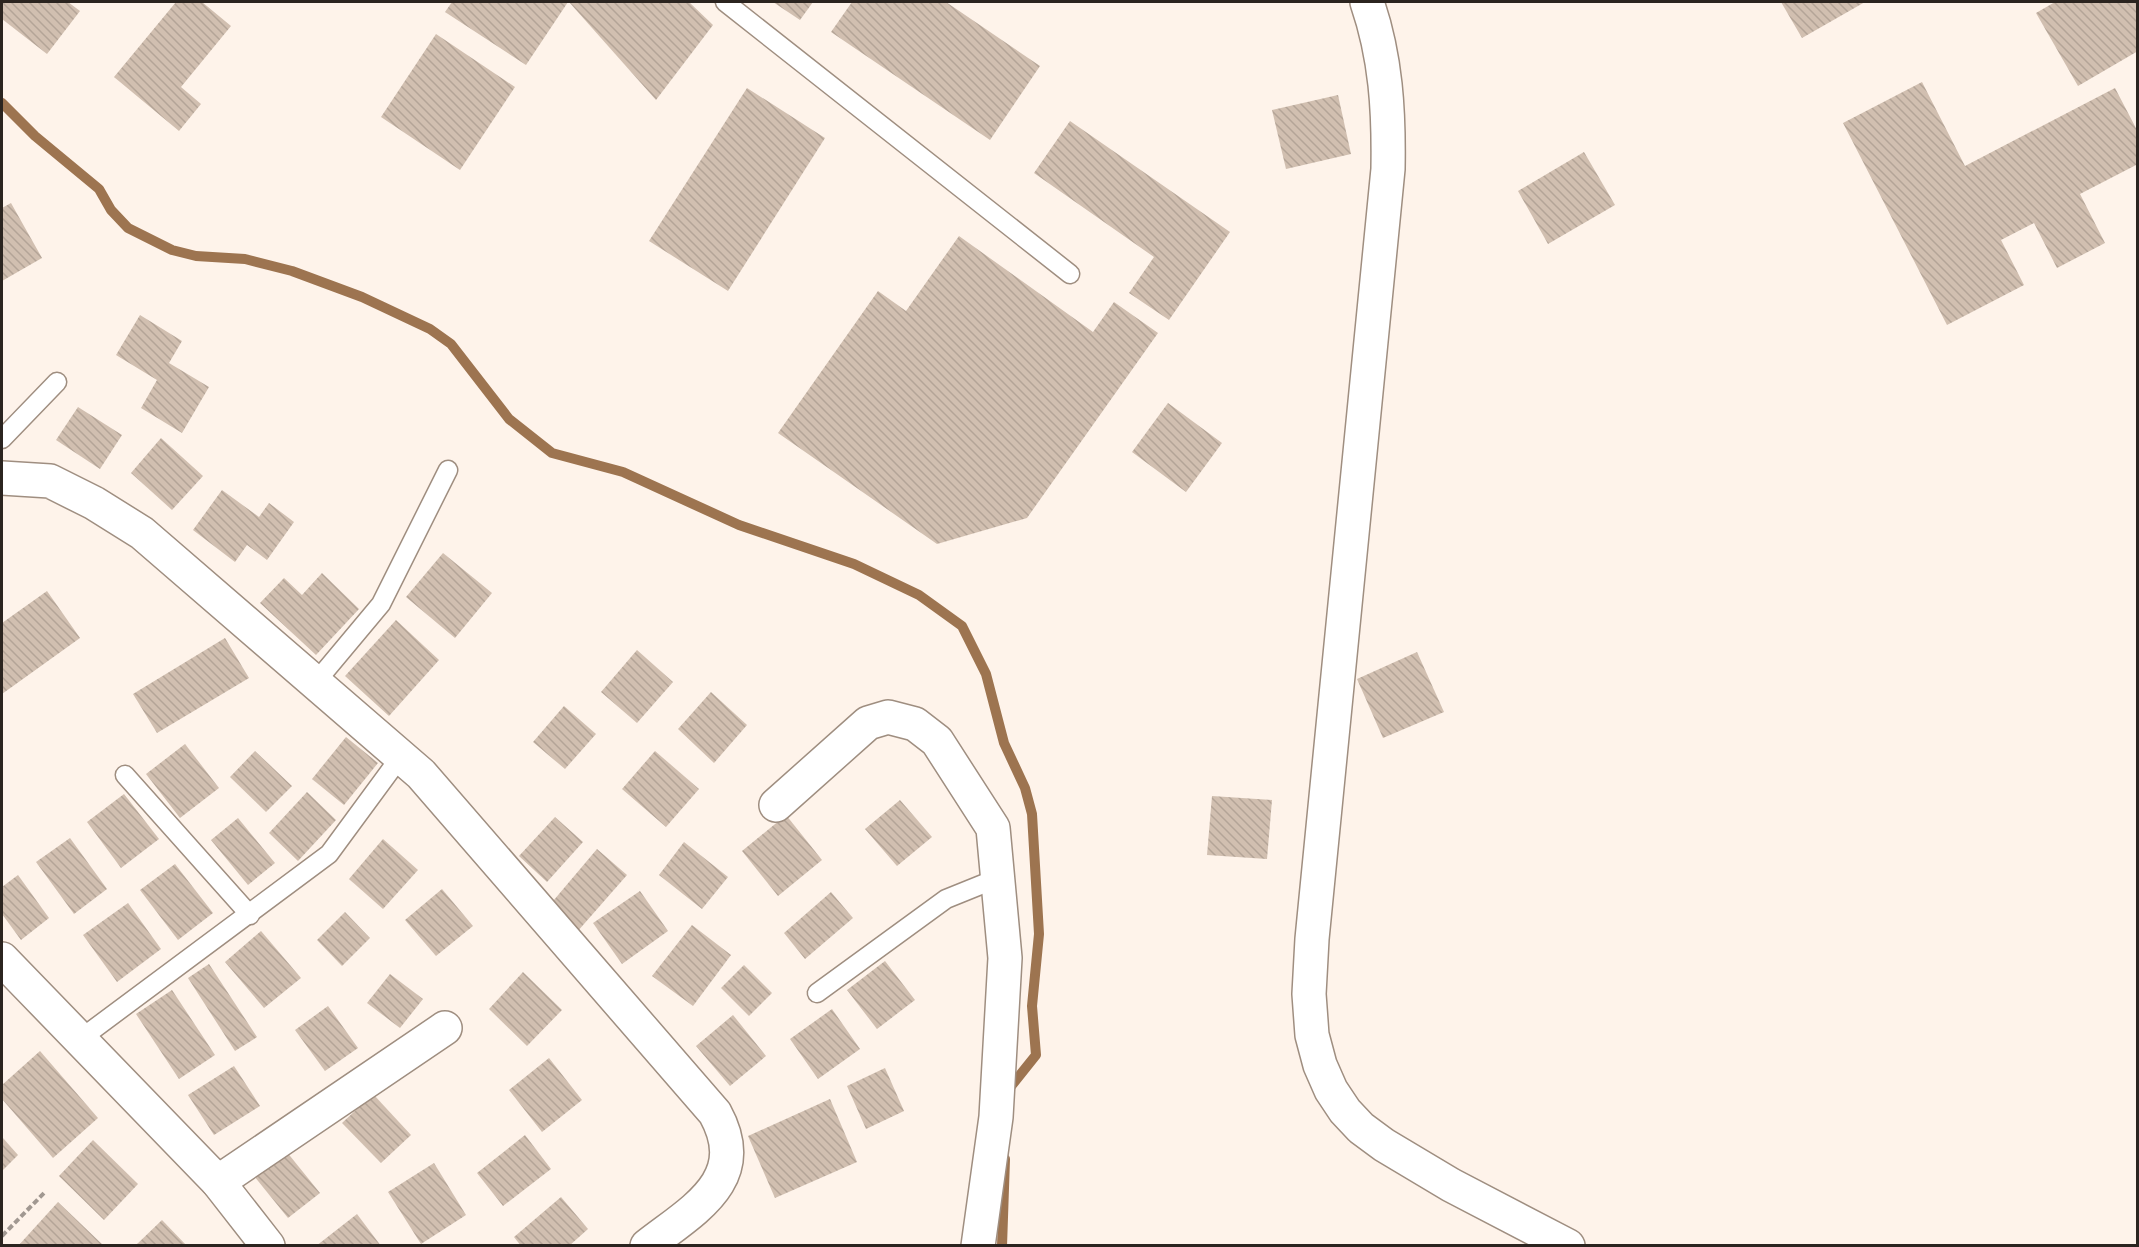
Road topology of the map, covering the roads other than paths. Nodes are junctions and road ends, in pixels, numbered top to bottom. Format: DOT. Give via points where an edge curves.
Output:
graph roads {
  1 [pos="725,2"];
  2 [pos="1366,2"];
  3 [pos="1070,274"];
  4 [pos="57,382"];
  5 [pos="2,439"];
  6 [pos="448,470"];
  7 [pos="2,478"];
  8 [pos="315,683"];
  9 [pos="401,756"];
  10 [pos="125,775"];
  11 [pos="776,806"];
  12 [pos="998,878"];
  13 [pos="250,915"];
  14 [pos="5,967"];
  15 [pos="817,993"];
  16 [pos="445,1028"];
  17 [pos="80,1040"];
  18 [pos="218,1182"];
  19 [pos="258,1242"];
  20 [pos="647,1245"];
  21 [pos="978,1245"];
  22 [pos="1568,1245"];
  1 -- 3 [label="lane"];
  2 -- 22 [label="street" via="1378,35 1387,82 1388,169 1312,939 1312,1035 1330,1090 1361,1128 1451,1185"];
  4 -- 5 [label="lane"];
  6 -- 8 [label="lane" via="381,604"];
  7 -- 8 [label="street" via="50,481 94,502 142,533"];
  8 -- 9 [label="street"];
  9 -- 13 [label="lane" via="329,854"];
  9 -- 20 [label="street" via="421,774 716,1113 725,1130 726,1167 719,1184 704,1202"];
  10 -- 13 [label="lane"];
  11 -- 12 [label="street" via="868,723 888,717 915,724 937,741 993,828"];
  12 -- 15 [label="lane" via="946,899"];
  12 -- 21 [label="street" via="1004,980 996,1117"];
  13 -- 17 [label="lane"];
  14 -- 17 [label="street"];
  16 -- 18 [label="street"];
  17 -- 18 [label="street"];
  18 -- 19 [label="street"];
}
